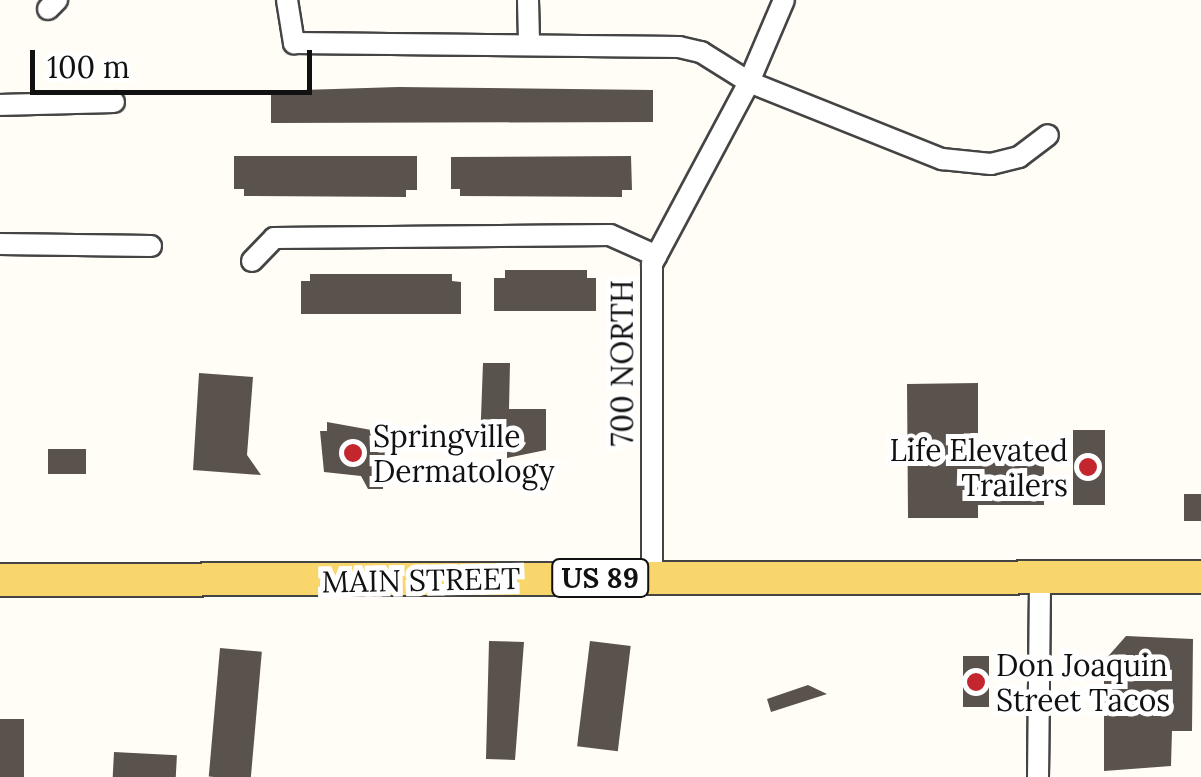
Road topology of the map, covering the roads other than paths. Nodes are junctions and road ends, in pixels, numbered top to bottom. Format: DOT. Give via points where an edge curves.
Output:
graph roads {
  1 [pos="287,0"];
  2 [pos="528,0"];
  3 [pos="784,0"];
  4 [pos="529,41"];
  5 [pos="749,82"];
  6 [pos="114,102"];
  7 [pos="0,104"];
  8 [pos="1048,135"];
  9 [pos="0,244"];
  10 [pos="151,246"];
  11 [pos="656,256"];
  12 [pos="252,261"];
  13 [pos="1040,576"];
  14 [pos="1201,577"];
  15 [pos="652,578"];
  16 [pos="0,580"];
  17 [pos="1038,777"];
  1 -- 4 [label="street" via="294,44"];
  2 -- 4 [label="street"];
  3 -- 5 [label="street, 700 NORTH"];
  4 -- 5 [label="street" via="679,47 702,52"];
  5 -- 8 [label="street" via="942,158 991,164 1020,157"];
  5 -- 11 [label="street, 700 NORTH"];
  6 -- 7 [label="street"];
  9 -- 10 [label="street"];
  11 -- 12 [label="street" via="610,235 274,238"];
  11 -- 15 [label="street, 700 NORTH"];
  13 -- 14 [label="main road, MAIN STREET / US 89"];
  13 -- 15 [label="main road, MAIN STREET / US 89"];
  13 -- 17 [label="street"];
  15 -- 16 [label="main road, MAIN STREET / US 89"];
}
